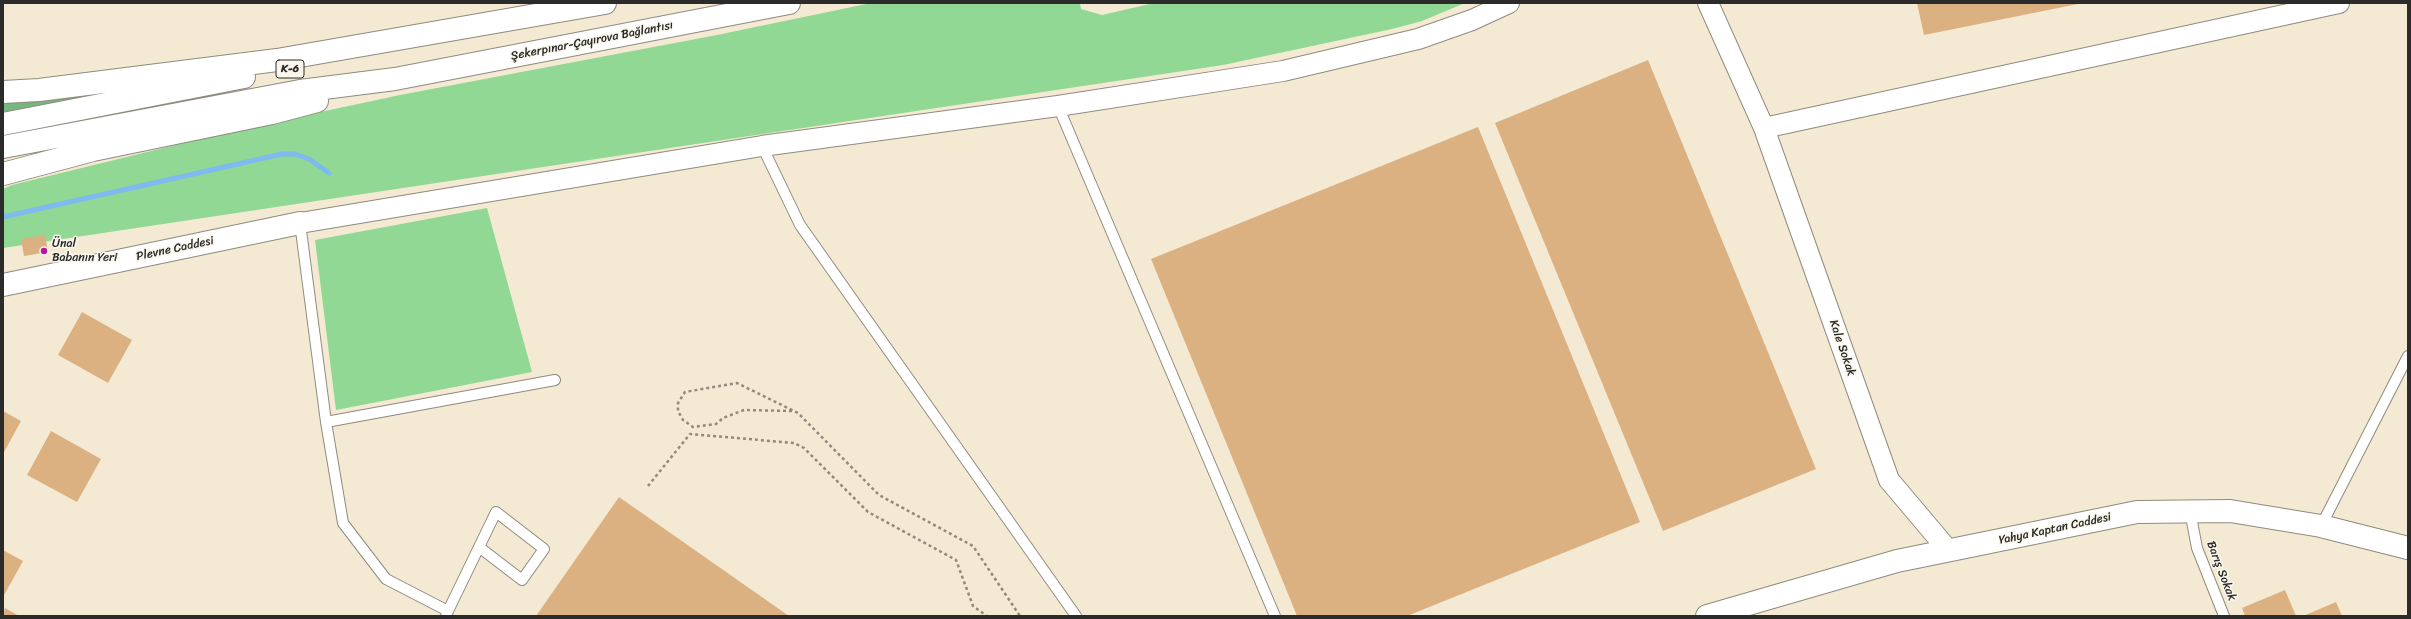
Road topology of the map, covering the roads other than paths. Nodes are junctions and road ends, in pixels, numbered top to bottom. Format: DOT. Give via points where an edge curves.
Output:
graph roads {
  1 [pos="605,3"];
  2 [pos="789,3"];
  3 [pos="1509,3"];
  4 [pos="1708,3"];
  5 [pos="2339,3"];
  6 [pos="576,8"];
  7 [pos="395,79"];
  8 [pos="3,92"];
  9 [pos="1058,106"];
  10 [pos="3,124"];
  11 [pos="1764,128"];
  12 [pos="762,146"];
  13 [pos="3,147"];
  14 [pos="3,174"];
  15 [pos="300,223"];
  16 [pos="3,285"];
  17 [pos="2408,356"];
  18 [pos="555,380"];
  19 [pos="326,422"];
  20 [pos="2190,511"];
  21 [pos="2322,526"];
  22 [pos="479,547"];
  23 [pos="2408,548"];
  24 [pos="1949,551"];
  25 [pos="447,613"];
  26 [pos="1076,616"];
  27 [pos="1275,616"];
  28 [pos="1707,616"];
  29 [pos="2224,616"];
  1 -- 6 [label="main road"];
  2 -- 7 [label="main road, Şekerpınar-Çayırova Bağlantısı"];
  3 -- 9 [label="street" via="1472,20 1418,39 1291,69"];
  4 -- 11 [label="street, Kale Sokak"];
  5 -- 11 [label="street"];
  6 -- 8 [label="main road, K-6" via="277,60 39,90"];
  6 -- 10 [label="main road, K-6" via="385,52"];
  7 -- 13 [label="main road, K-6" via="300,91"];
  7 -- 14 [label="main road" via="272,113 93,150"];
  9 -- 12 [label="street"];
  9 -- 27 [label="lane"];
  11 -- 24 [label="street, Kale Sokak" via="1889,480"];
  12 -- 15 [label="street"];
  12 -- 26 [label="lane" via="800,225"];
  15 -- 16 [label="main road, Plevne Caddesi"];
  15 -- 19 [label="lane"];
  17 -- 21 [label="lane"];
  18 -- 19 [label="lane"];
  19 -- 25 [label="lane" via="343,523 386,579"];
  20 -- 21 [label="main road, Yahya Kaptan Caddesi" via="2230,511"];
  20 -- 24 [label="main road, Yahya Kaptan Caddesi" via="2137,512"];
  20 -- 29 [label="lane, Barış Sokak" via="2197,548"];
  21 -- 23 [label="main road, Yahya Kaptan Caddesi"];
  22 -- 22 [label="lane" via="496,512 544,549 522,580"];
  22 -- 25 [label="lane"];
  24 -- 28 [label="main road, Yahya Kaptan Caddesi" via="1897,561"];
}
